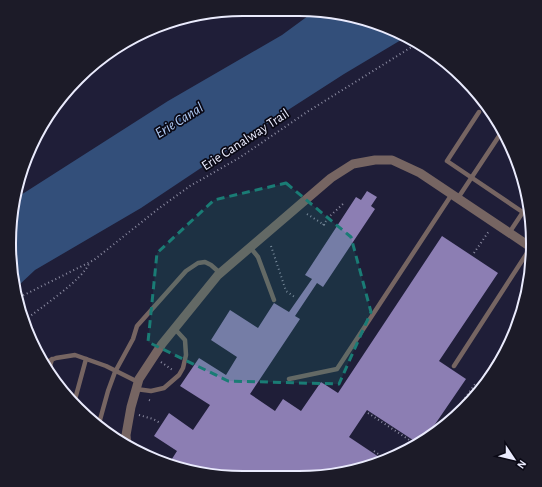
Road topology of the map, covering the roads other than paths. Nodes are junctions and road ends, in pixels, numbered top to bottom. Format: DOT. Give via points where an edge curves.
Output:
graph roads {
  1 [pos="479,112"];
  2 [pos="499,136"];
  3 [pos="472,177"];
  4 [pos="455,196"];
  5 [pos="524,212"];
  6 [pos="524,214"];
  7 [pos="509,233"];
  8 [pos="526,244"];
  9 [pos="250,247"];
  10 [pos="526,255"];
  11 [pos="220,273"];
  12 [pos="274,300"];
  13 [pos="174,327"];
  14 [pos="52,359"];
  15 [pos="86,359"];
  16 [pos="48,361"];
  17 [pos="51,365"];
  18 [pos="454,366"];
  19 [pos="115,372"];
  20 [pos="289,379"];
  21 [pos="137,385"];
  22 [pos="76,397"];
  23 [pos="100,420"];
  24 [pos="126,439"];
  1 -- 3 [label="lane" via="446,161"];
  2 -- 3 [label="lane"];
  3 -- 4 [label="lane"];
  3 -- 5 [label="lane"];
  4 -- 7 [label="street"];
  4 -- 9 [label="street" via="420,173 392,160 353,164 330,178"];
  4 -- 20 [label="lane" via="337,369"];
  6 -- 7 [label="lane"];
  7 -- 8 [label="street"];
  9 -- 11 [label="street"];
  9 -- 12 [label="lane" via="258,257"];
  10 -- 18 [label="lane"];
  11 -- 13 [label="street"];
  11 -- 19 [label="lane" via="205,262 198,263 186,271 137,326 133,339"];
  13 -- 21 [label="street"];
  13 -- 21 [label="lane" via="185,340 186,355 183,368 164,388 151,391"];
  14 -- 15 [label="lane" via="75,355"];
  14 -- 16 [label="lane"];
  14 -- 17 [label="lane"];
  15 -- 19 [label="lane"];
  15 -- 22 [label="lane"];
  19 -- 21 [label="lane"];
  19 -- 23 [label="lane"];
  21 -- 24 [label="street"];
}
